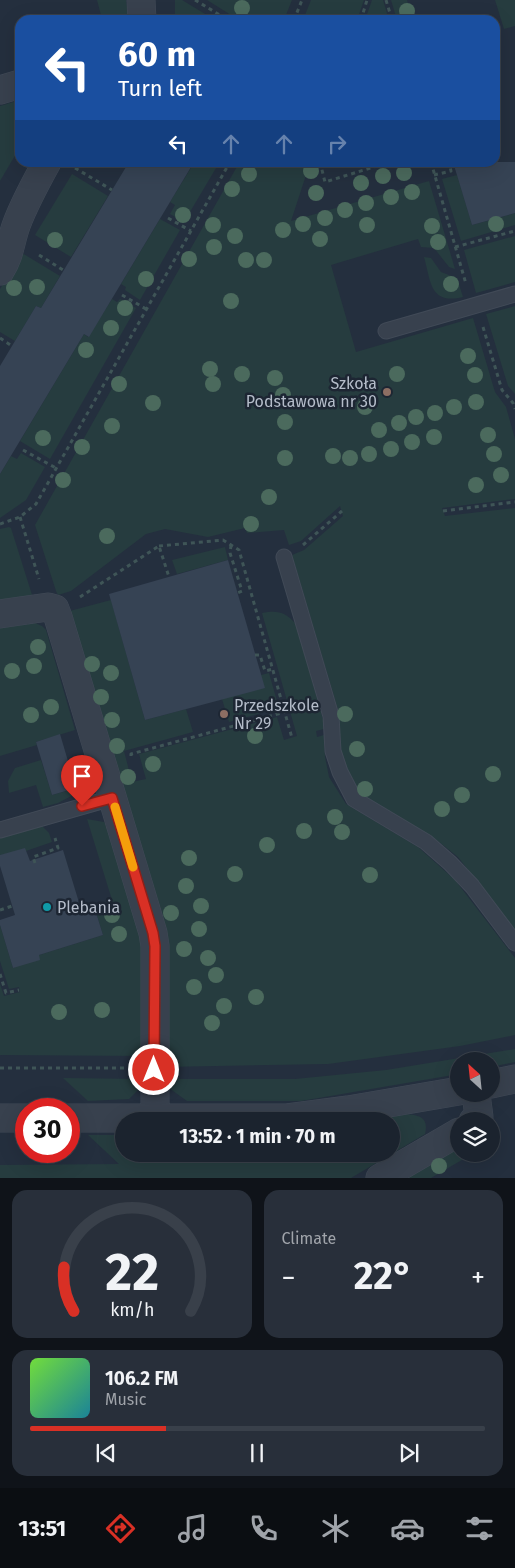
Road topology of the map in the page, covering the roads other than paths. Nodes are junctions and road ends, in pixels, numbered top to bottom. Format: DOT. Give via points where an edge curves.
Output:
graph roads {
  1 [pos="141,0"];
  2 [pos="142,15"];
  3 [pos="15,86"];
  4 [pos="0,90"];
  5 [pos="44,167"];
  6 [pos="0,271"];
  7 [pos="515,294"];
  8 [pos="386,331"];
  9 [pos="284,557"];
  10 [pos="0,614"];
  11 [pos="112,798"];
  12 [pos="0,830"];
  13 [pos="515,943"];
  14 [pos="515,1079"];
  15 [pos="500,1082"];
  16 [pos="450,1093"];
  17 [pos="155,1112"];
  18 [pos="338,1112"];
  19 [pos="0,1118"];
  20 [pos="15,1118"];
  21 [pos="80,1118"];
  22 [pos="115,1119"];
  23 [pos="450,1137"];
  24 [pos="380,1178"];
  1 -- 2 [label="street"];
  3 -- 4 [label="street"];
  5 -- 6 [label="street" via="23,206 9,256"];
  7 -- 8 [label="lane"];
  9 -- 13 [label="lane" via="330,716 333,751 354,798 426,842 450,863 472,886"];
  10 -- 11 [label="street" via="60,605 55,610"];
  11 -- 12 [label="lane"];
  11 -- 17 [label="street" via="155,946"];
  14 -- 15 [label="street"];
  16 -- 18 [label="street"];
  19 -- 20 [label="street"];
  21 -- 22 [label="street"];
  23 -- 24 [label="street"];
}
